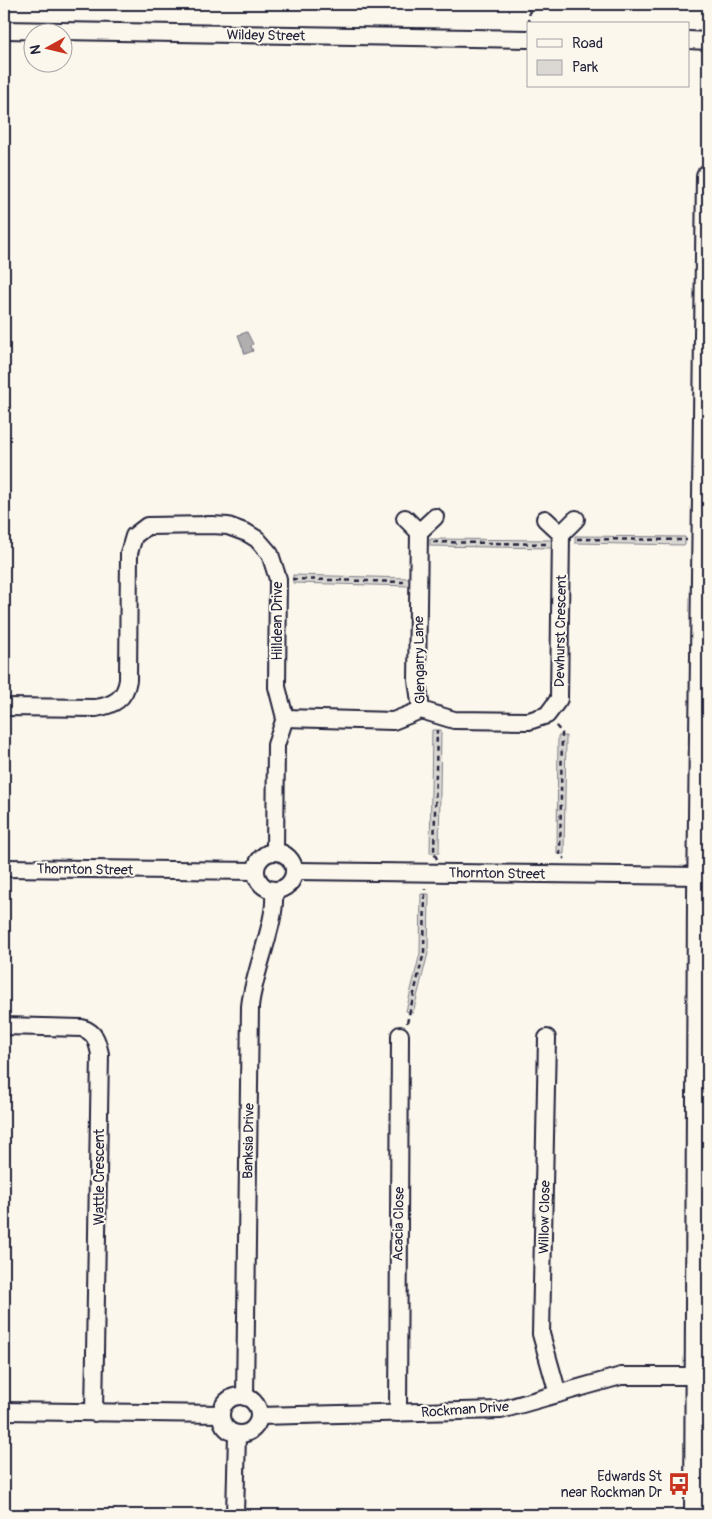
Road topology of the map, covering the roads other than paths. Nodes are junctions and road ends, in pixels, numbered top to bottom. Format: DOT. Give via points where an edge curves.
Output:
graph roads {
  1 [pos="4,30"];
  2 [pos="527,39"];
  3 [pos="690,40"];
  4 [pos="708,40"];
  5 [pos="708,176"];
  6 [pos="435,517"];
  7 [pos="405,518"];
  8 [pos="546,519"];
  9 [pos="576,519"];
  10 [pos="706,523"];
  11 [pos="419,532"];
  12 [pos="561,534"];
  13 [pos="4,707"];
  14 [pos="421,710"];
  15 [pos="284,718"];
  16 [pos="276,851"];
  17 [pos="4,868"];
  18 [pos="256,871"];
  19 [pos="294,871"];
  20 [pos="700,876"];
  21 [pos="273,890"];
  22 [pos="4,1026"];
  23 [pos="400,1035"];
  24 [pos="547,1038"];
  25 [pos="703,1206"];
  26 [pos="696,1376"];
  27 [pos="558,1394"];
  28 [pos="245,1397"];
  29 [pos="4,1411"];
  30 [pos="94,1413"];
  31 [pos="398,1413"];
  32 [pos="222,1414"];
  33 [pos="259,1416"];
  34 [pos="237,1434"];
  35 [pos="235,1515"];
  36 [pos="696,1515"];
  1 -- 2 [label="street, Wildey Street"];
  3 -- 4 [label="street"];
  5 -- 10 [label="main road"];
  6 -- 11 [label="street"];
  7 -- 11 [label="street"];
  8 -- 12 [label="street"];
  9 -- 12 [label="street"];
  10 -- 20 [label="main road"];
  11 -- 14 [label="street, Glengarry Lane" via="417,680"];
  12 -- 14 [label="street, Dewhurst Crescent" via="560,693 556,706 547,715 529,721 454,720"];
  13 -- 15 [label="street, Hilldean Drive" via="96,708 108,706 123,697 128,680 130,544 134,536 147,526 212,525 238,528 257,539 274,563 278,579 277,687"];
  14 -- 15 [label="street, Glengarry Lane" via="394,721"];
  15 -- 16 [label="street, Hilldean Drive" via="276,745"];
  16 -- 18 [label="street" via="264,855"];
  16 -- 19 [label="street" via="287,855"];
  17 -- 18 [label="street, Thornton Street"];
  18 -- 21 [label="street" via="263,885"];
  19 -- 20 [label="street, Thornton Street"];
  19 -- 21 [label="street" via="288,885"];
  20 -- 25 [label="main road"];
  21 -- 28 [label="street, Banksia Drive" via="273,910 253,980 250,1007"];
  22 -- 30 [label="street, Wattle Crescent" via="82,1028 97,1039 100,1064"];
  23 -- 31 [label="street, Acacia Close"];
  24 -- 27 [label="street, Willow Close" via="541,1334"];
  25 -- 26 [label="main road"];
  26 -- 27 [label="street, Rockman Drive" via="621,1376"];
  26 -- 36 [label="main road"];
  27 -- 31 [label="street, Rockman Drive" via="501,1410"];
  28 -- 32 [label="street" via="238,1396 227,1402"];
  28 -- 33 [label="street" via="256,1404"];
  29 -- 30 [label="street"];
  30 -- 32 [label="street"];
  31 -- 33 [label="street, Rockman Drive"];
  32 -- 34 [label="street" via="227,1429"];
  33 -- 34 [label="street" via="255,1428"];
  34 -- 35 [label="street"];
}
